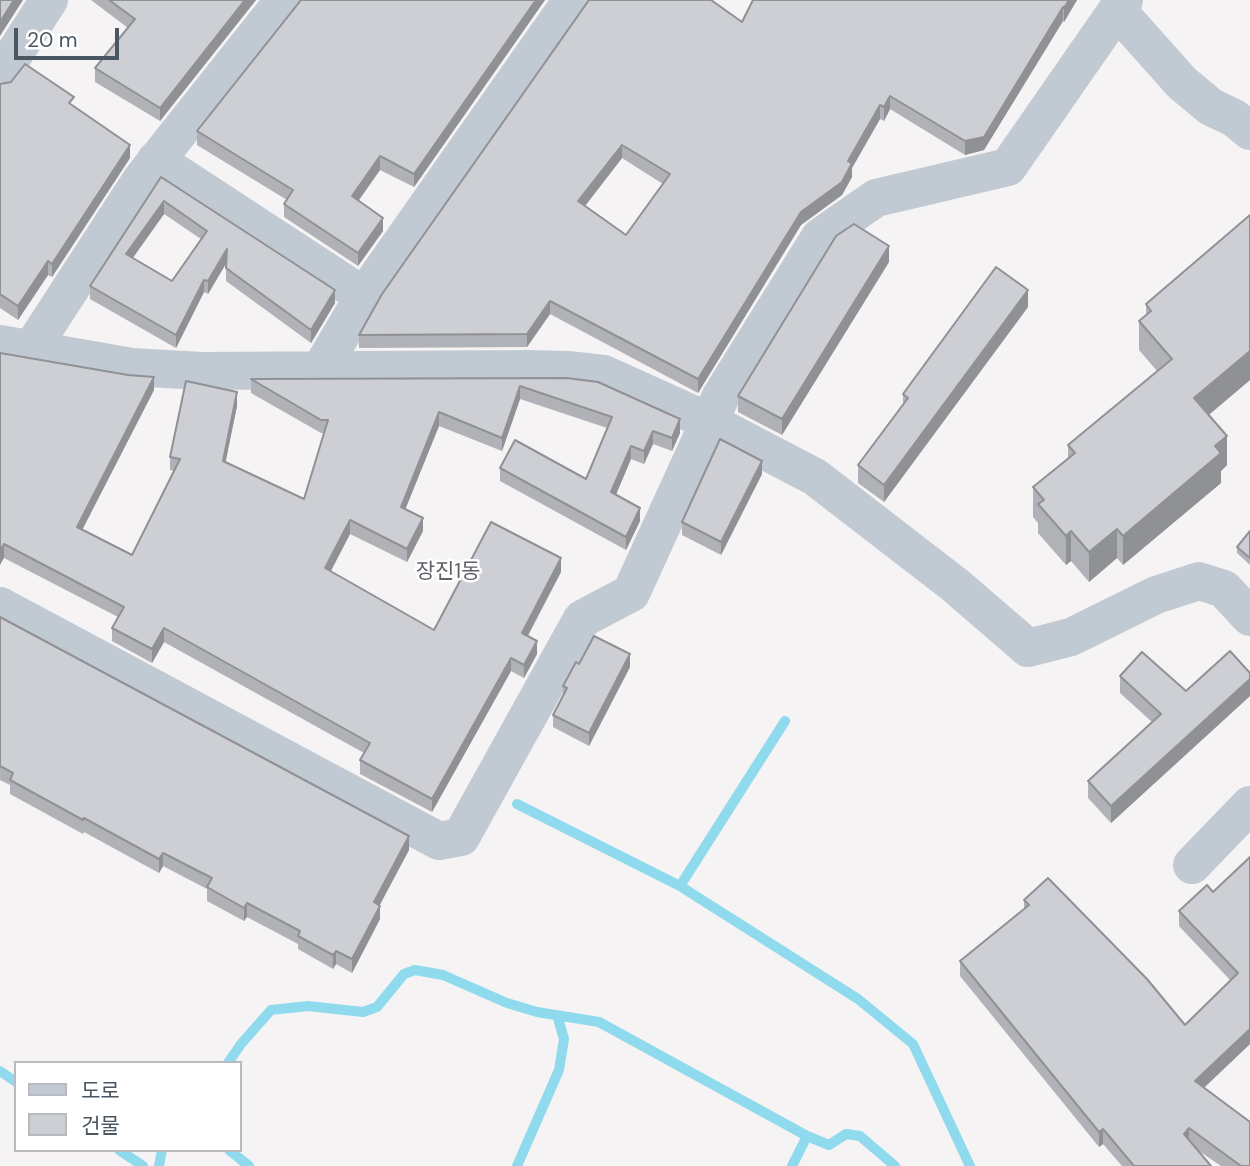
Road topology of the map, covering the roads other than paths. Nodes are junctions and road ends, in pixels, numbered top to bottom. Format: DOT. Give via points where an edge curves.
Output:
graph roads {
  1 [pos="49,0"];
  2 [pos="284,0"];
  3 [pos="572,0"];
  4 [pos="1120,5"];
  5 [pos="0,76"];
  6 [pos="1250,131"];
  7 [pos="156,160"];
  8 [pos="363,296"];
  9 [pos="16,346"];
  10 [pos="321,369"];
  11 [pos="710,422"];
  12 [pos="0,606"];
  13 [pos="1250,617"];
  14 [pos="1250,805"];
  15 [pos="1192,865"];
  1 -- 5 [label="street"];
  2 -- 7 [label="street"];
  3 -- 8 [label="street"];
  4 -- 6 [label="street" via="1182,83"];
  4 -- 11 [label="street" via="1008,167 876,198 820,237 721,396"];
  7 -- 8 [label="street"];
  7 -- 9 [label="street"];
  8 -- 10 [label="street"];
  9 -- 10 [label="street" via="132,367"];
  10 -- 11 [label="street" via="604,374"];
  11 -- 12 [label="street" via="631,593 582,619 461,837 439,841"];
  11 -- 13 [label="street" via="815,477 1028,648 1071,637 1199,581 1224,589"];
  14 -- 15 [label="street"];
}
